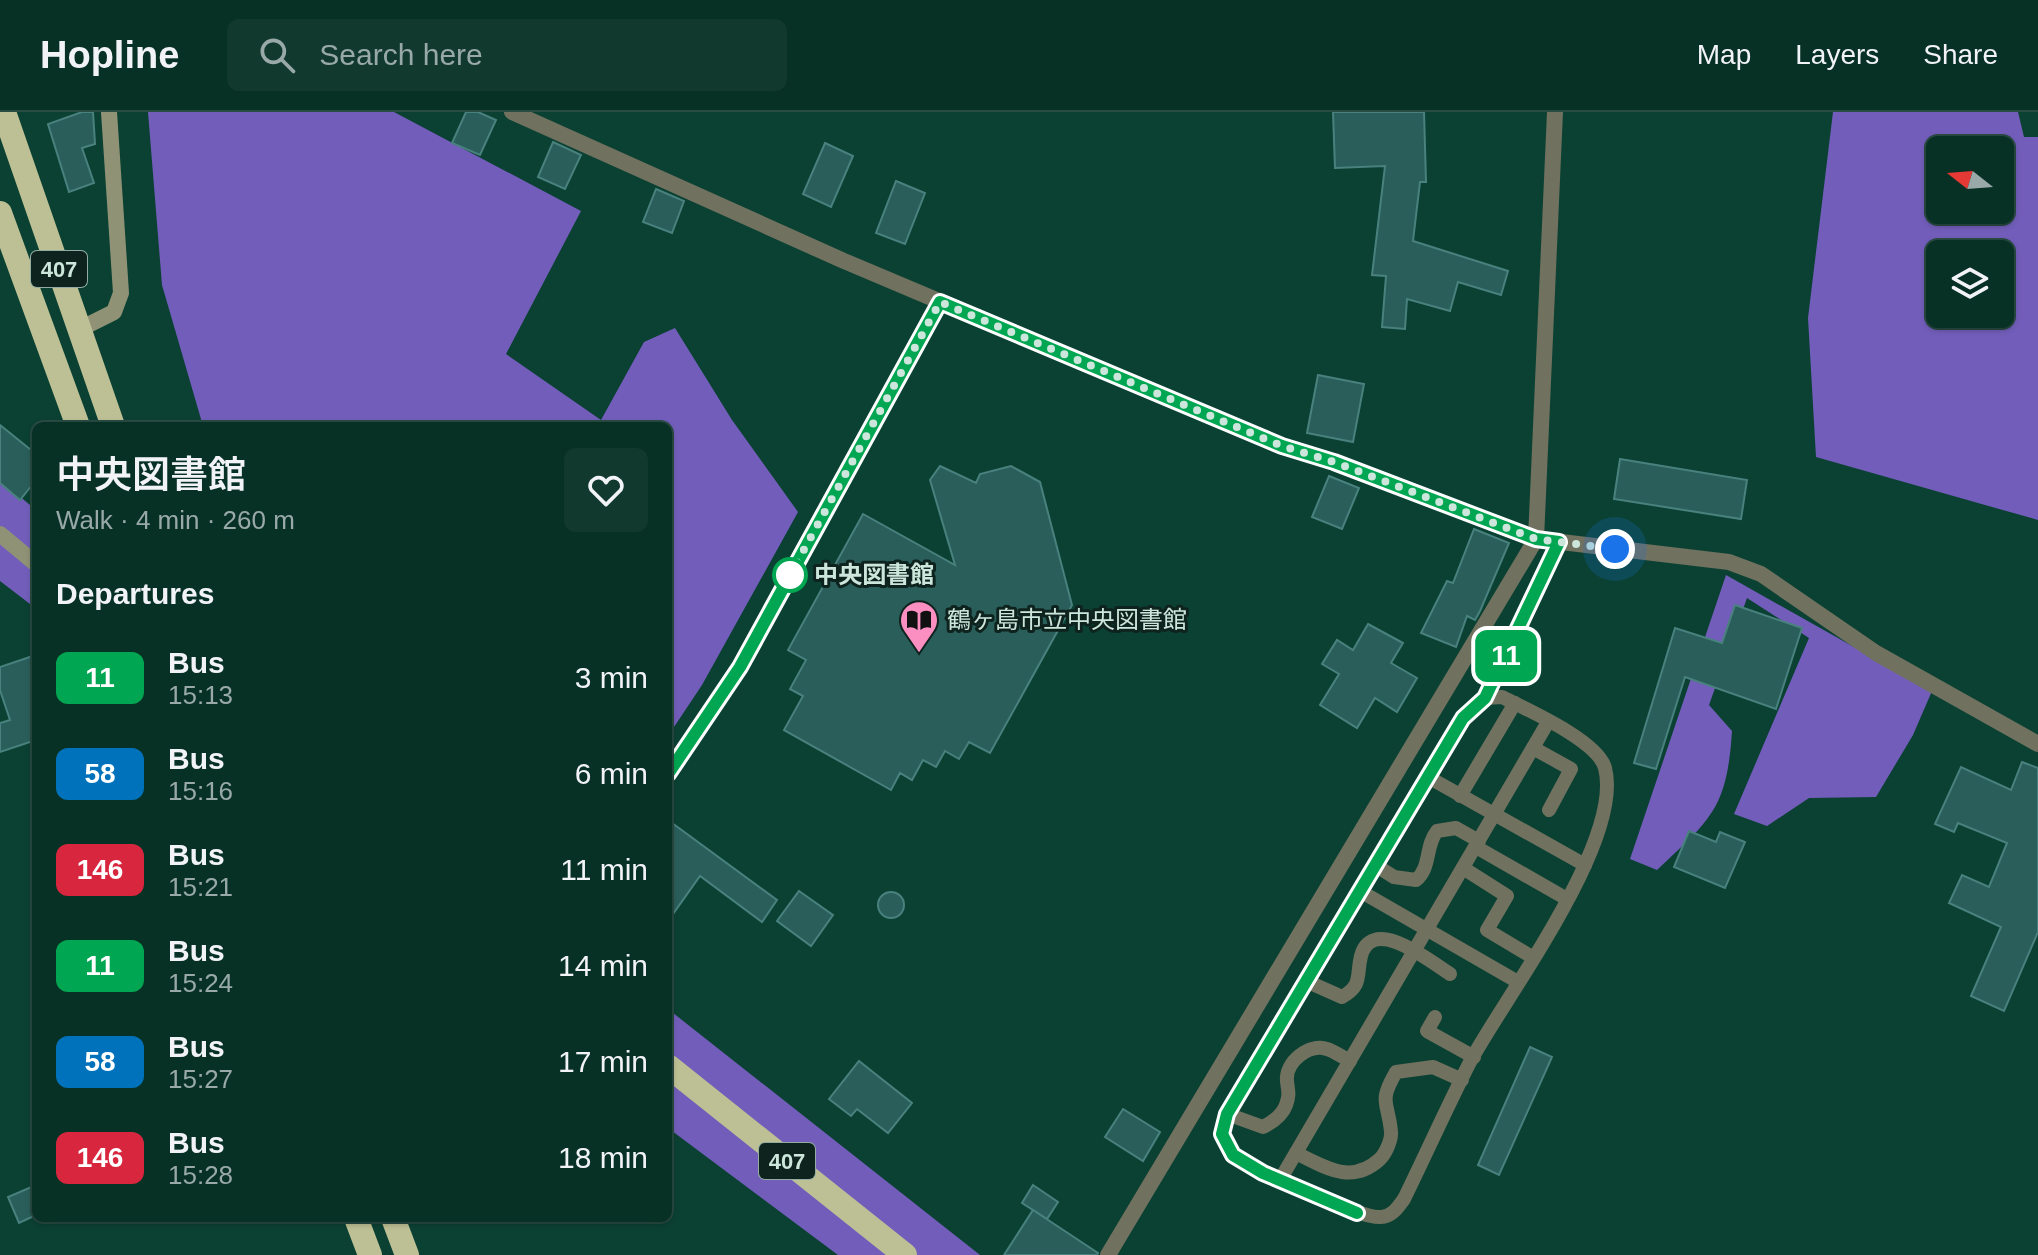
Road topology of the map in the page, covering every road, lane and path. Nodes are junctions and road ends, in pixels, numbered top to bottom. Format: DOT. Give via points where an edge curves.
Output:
graph roads {
  1 [pos="4,112"];
  2 [pos="109,112"];
  3 [pos="514,112"];
  4 [pos="1555,112"];
  5 [pos="0,213"];
  6 [pos="940,302"];
  7 [pos="80,329"];
  8 [pos="77,422"];
  9 [pos="112,422"];
  10 [pos="0,534"];
  11 [pos="1536,539"];
  12 [pos="1559,542"];
  13 [pos="32,561"];
  14 [pos="1485,698"];
  15 [pos="1515,703"];
  16 [pos="1548,722"];
  17 [pos="2038,744"];
  18 [pos="1533,748"];
  19 [pos="672,768"];
  20 [pos="1428,777"];
  21 [pos="1460,796"];
  22 [pos="1549,810"];
  23 [pos="1494,816"];
  24 [pos="1477,844"];
  25 [pos="1375,865"];
  26 [pos="1585,865"];
  27 [pos="1463,868"];
  28 [pos="1360,891"];
  29 [pos="1567,899"];
  30 [pos="1427,928"];
  31 [pos="1414,951"];
  32 [pos="1532,957"];
  33 [pos="1450,974"];
  34 [pos="1306,981"];
  35 [pos="1518,982"];
  36 [pos="1435,1017"];
  37 [pos="1474,1057"];
  38 [pos="1350,1061"];
  39 [pos="672,1069"];
  40 [pos="1462,1080"];
  41 [pos="1227,1114"];
  42 [pos="1296,1153"];
  43 [pos="1280,1180"];
  44 [pos="358,1222"];
  45 [pos="395,1222"];
  46 [pos="370,1255"];
  47 [pos="407,1255"];
  48 [pos="905,1255"];
  49 [pos="1108,1255"];
  1 -- 7 [label="highway, 407"];
  2 -- 7 [label="street" via="121,293 114,312"];
  3 -- 6 [label="street"];
  4 -- 11 [label="street"];
  5 -- 8 [label="highway, 407"];
  6 -- 11 [label="street" via="1282,446"];
  6 -- 19 [label="street" via="740,667"];
  7 -- 9 [label="highway, 407"];
  10 -- 13 [label="street"];
  11 -- 12 [label="street"];
  11 -- 49 [label="street"];
  12 -- 14 [label="lane"];
  12 -- 17 [label="street" via="1729,562 1761,574 1876,653"];
  14 -- 15 [label="lane"];
  14 -- 20 [label="lane" via="1463,718"];
  15 -- 16 [label="lane"];
  15 -- 21 [label="lane"];
  16 -- 18 [label="lane"];
  16 -- 26 [label="lane" via="1591,747 1605,767 1603,814"];
  18 -- 22 [label="lane" via="1571,769"];
  18 -- 23 [label="lane"];
  20 -- 21 [label="lane"];
  20 -- 25 [label="lane"];
  21 -- 23 [label="lane"];
  23 -- 24 [label="lane"];
  23 -- 26 [label="lane"];
  24 -- 25 [label="lane" via="1456,828 1437,831 1423,874 1416,880 1394,877"];
  24 -- 27 [label="lane"];
  24 -- 29 [label="lane"];
  25 -- 28 [label="lane"];
  26 -- 29 [label="lane"];
  27 -- 30 [label="lane"];
  27 -- 32 [label="lane" via="1507,896 1487,930"];
  28 -- 30 [label="lane"];
  28 -- 34 [label="lane"];
  29 -- 32 [label="lane"];
  30 -- 31 [label="lane"];
  30 -- 35 [label="lane"];
  31 -- 33 [label="lane"];
  31 -- 34 [label="lane" via="1396,940 1370,942 1361,954 1361,978 1354,991 1342,997"];
  31 -- 38 [label="lane"];
  32 -- 35 [label="lane"];
  34 -- 41 [label="lane"];
  35 -- 37 [label="lane"];
  36 -- 37 [label="lane" via="1427,1031"];
  37 -- 40 [label="lane"];
  38 -- 41 [label="lane" via="1327,1049 1302,1053 1286,1079 1291,1091 1285,1109 1263,1127"];
  38 -- 42 [label="lane"];
  39 -- 48 [label="highway, 407"];
  40 -- 42 [label="lane" via="1433,1067 1396,1072 1386,1089 1384,1109 1391,1132 1385,1154 1369,1169 1351,1175"];
  40 -- 43 [label="lane" via="1395,1212 1382,1217 1357,1213"];
  41 -- 43 [label="lane" via="1222,1134 1233,1155"];
  42 -- 43 [label="lane"];
  44 -- 46 [label="highway"];
  45 -- 47 [label="highway"];
}
